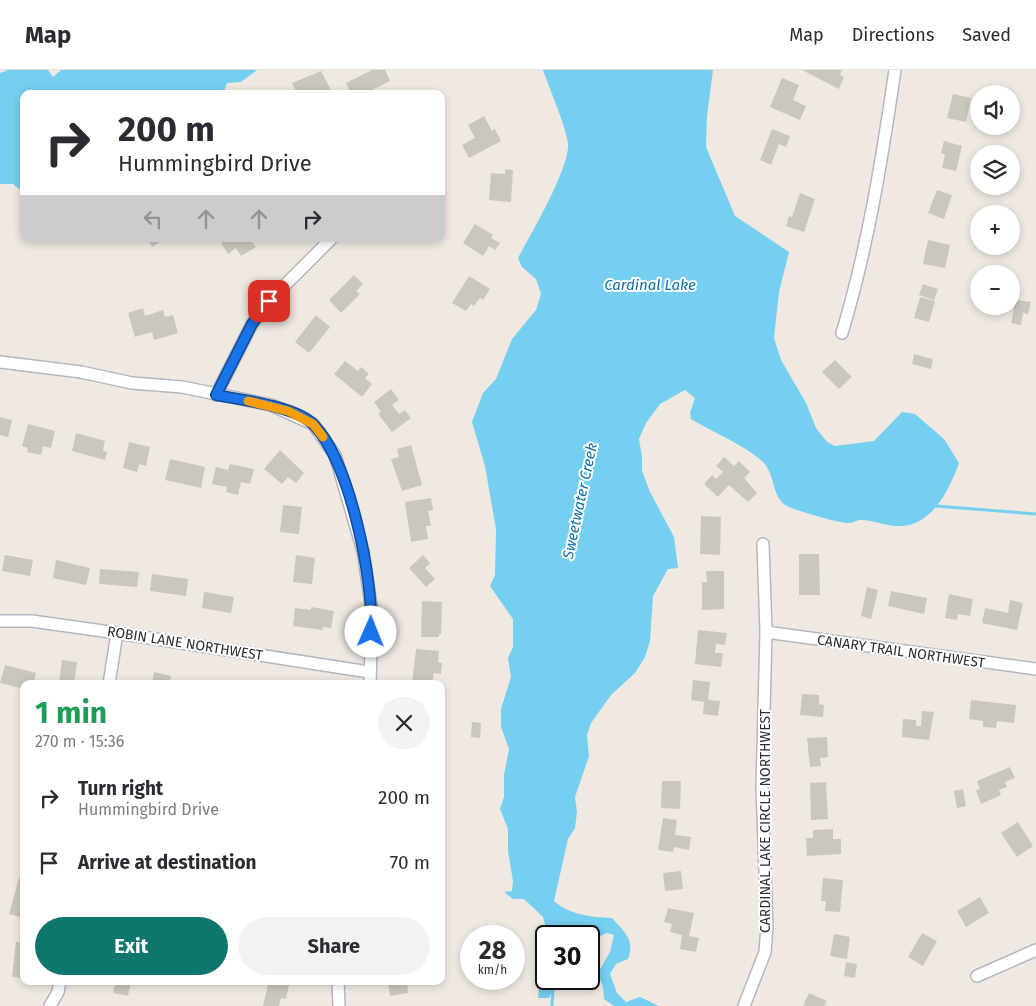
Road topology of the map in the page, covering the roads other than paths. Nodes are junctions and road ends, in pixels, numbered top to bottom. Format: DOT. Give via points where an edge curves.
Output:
graph roads {
  1 [pos="895,70"];
  2 [pos="328,242"];
  3 [pos="842,333"];
  4 [pos="0,362"];
  5 [pos="216,395"];
  6 [pos="763,544"];
  7 [pos="0,621"];
  8 [pos="766,632"];
  9 [pos="116,633"];
  10 [pos="1036,670"];
  11 [pos="370,678"];
  12 [pos="110,680"];
  13 [pos="1036,950"];
  14 [pos="977,976"];
  15 [pos="59,985"];
  16 [pos="338,985"];
  17 [pos="50,1006"];
  18 [pos="339,1006"];
  19 [pos="744,1006"];
  1 -- 3 [label="street" via="882,164 856,285"];
  2 -- 5 [label="street" via="269,301 252,324"];
  4 -- 5 [label="street" via="82,372 132,383 182,387"];
  5 -- 11 [label="street" via="271,405 313,424 336,455 364,559 372,612"];
  6 -- 8 [label="street, CARDINAL LAKE CIRCLE NORTHWEST"];
  7 -- 9 [label="street, ROBIN LANE NORTHWEST" via="32,621"];
  8 -- 10 [label="street, CANARY TRAIL NORTHWEST"];
  8 -- 19 [label="street, CARDINAL LAKE CIRCLE NORTHWEST" via="762,788 767,927 765,952"];
  9 -- 11 [label="street, ROBIN LANE NORTHWEST"];
  9 -- 12 [label="street"];
  13 -- 14 [label="street"];
  15 -- 17 [label="street"];
  16 -- 18 [label="street"];
}
